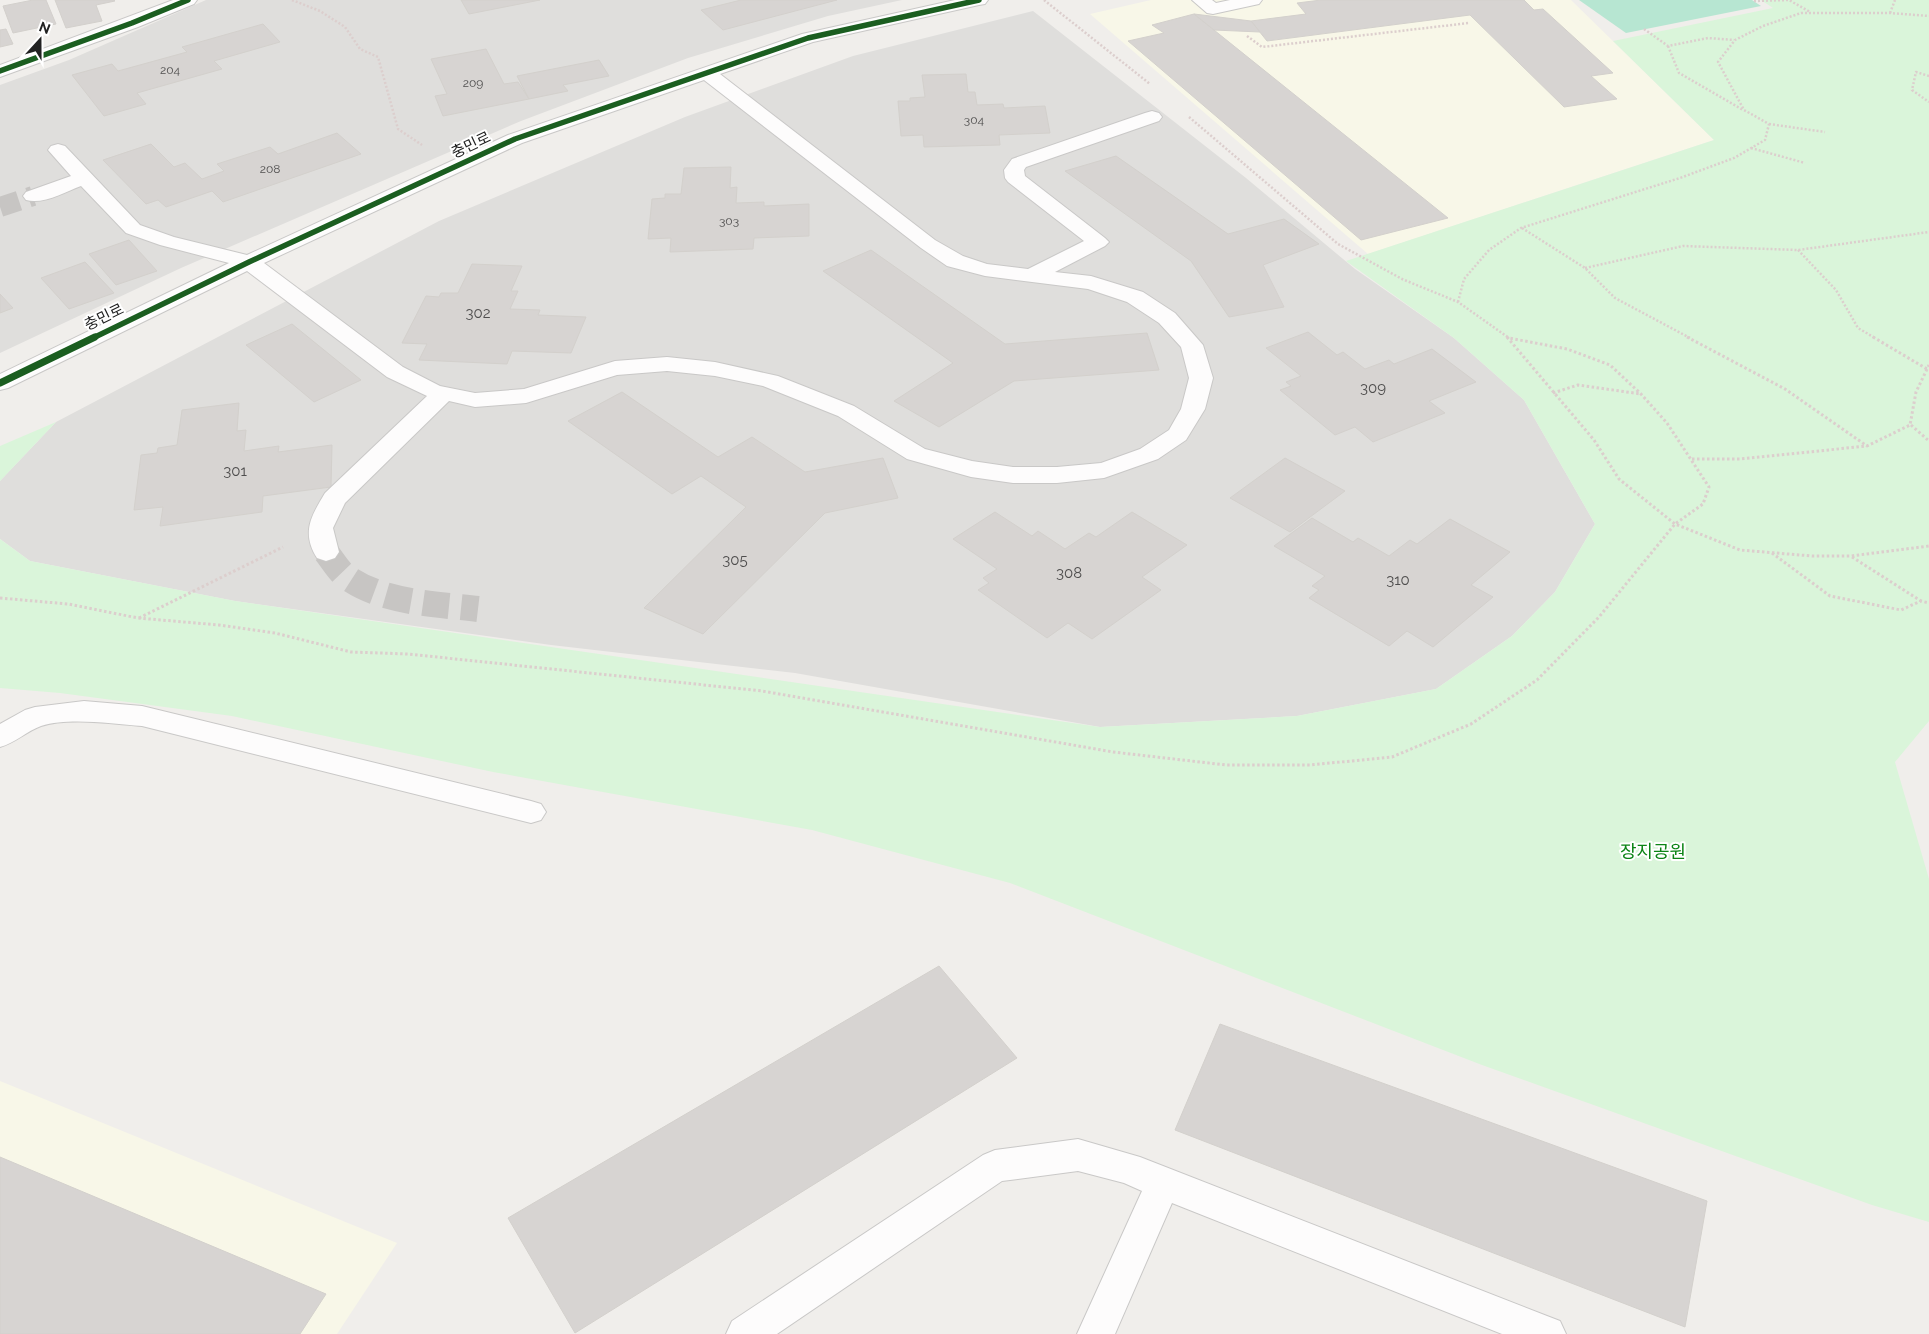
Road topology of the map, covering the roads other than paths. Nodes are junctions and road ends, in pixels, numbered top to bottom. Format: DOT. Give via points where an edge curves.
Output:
graph roads {
  1 [pos="188,0"];
  2 [pos="979,0"];
  3 [pos="1254,0"];
  4 [pos="1207,5"];
  5 [pos="0,71"];
  6 [pos="707,73"];
  7 [pos="1152,117"];
  8 [pos="58,150"];
  9 [pos="85,178"];
  10 [pos="33,196"];
  11 [pos="249,262"];
  12 [pos="1033,276"];
  13 [pos="0,383"];
  14 [pos="444,393"];
  15 [pos="326,552"];
  16 [pos="0,737"];
  17 [pos="531,812"];
  18 [pos="1163,1184"];
  19 [pos="746,1334"];
  20 [pos="1096,1334"];
  21 [pos="1547,1334"];
  1 -- 5 [label="street"];
  2 -- 6 [label="street, 충민로" via="808,38"];
  3 -- 4 [label="street"];
  6 -- 11 [label="street, 충민로" via="515,139"];
  6 -- 12 [label="street" via="928,244 955,261 985,270"];
  7 -- 12 [label="street" via="1019,162 1014,170 1015,178 1098,242"];
  8 -- 9 [label="street"];
  9 -- 10 [label="street"];
  9 -- 11 [label="street" via="133,229"];
  11 -- 13 [label="street, 충민로"];
  11 -- 14 [label="street" via="395,372"];
  12 -- 14 [label="street" via="1091,282 1136,297 1167,318 1192,345 1201,378 1193,409 1178,435 1149,454 1104,470 1013,475 971,469 916,454 846,411 770,381 715,369 667,364 615,368 526,396 475,400"];
  14 -- 15 [label="street" via="334,499 320,528"];
  16 -- 17 [label="street" via="35,717 84,710 142,716"];
  18 -- 19 [label="street" via="1128,1168 1078,1155 995,1166"];
  18 -- 20 [label="street"];
  18 -- 21 [label="street"];
}
